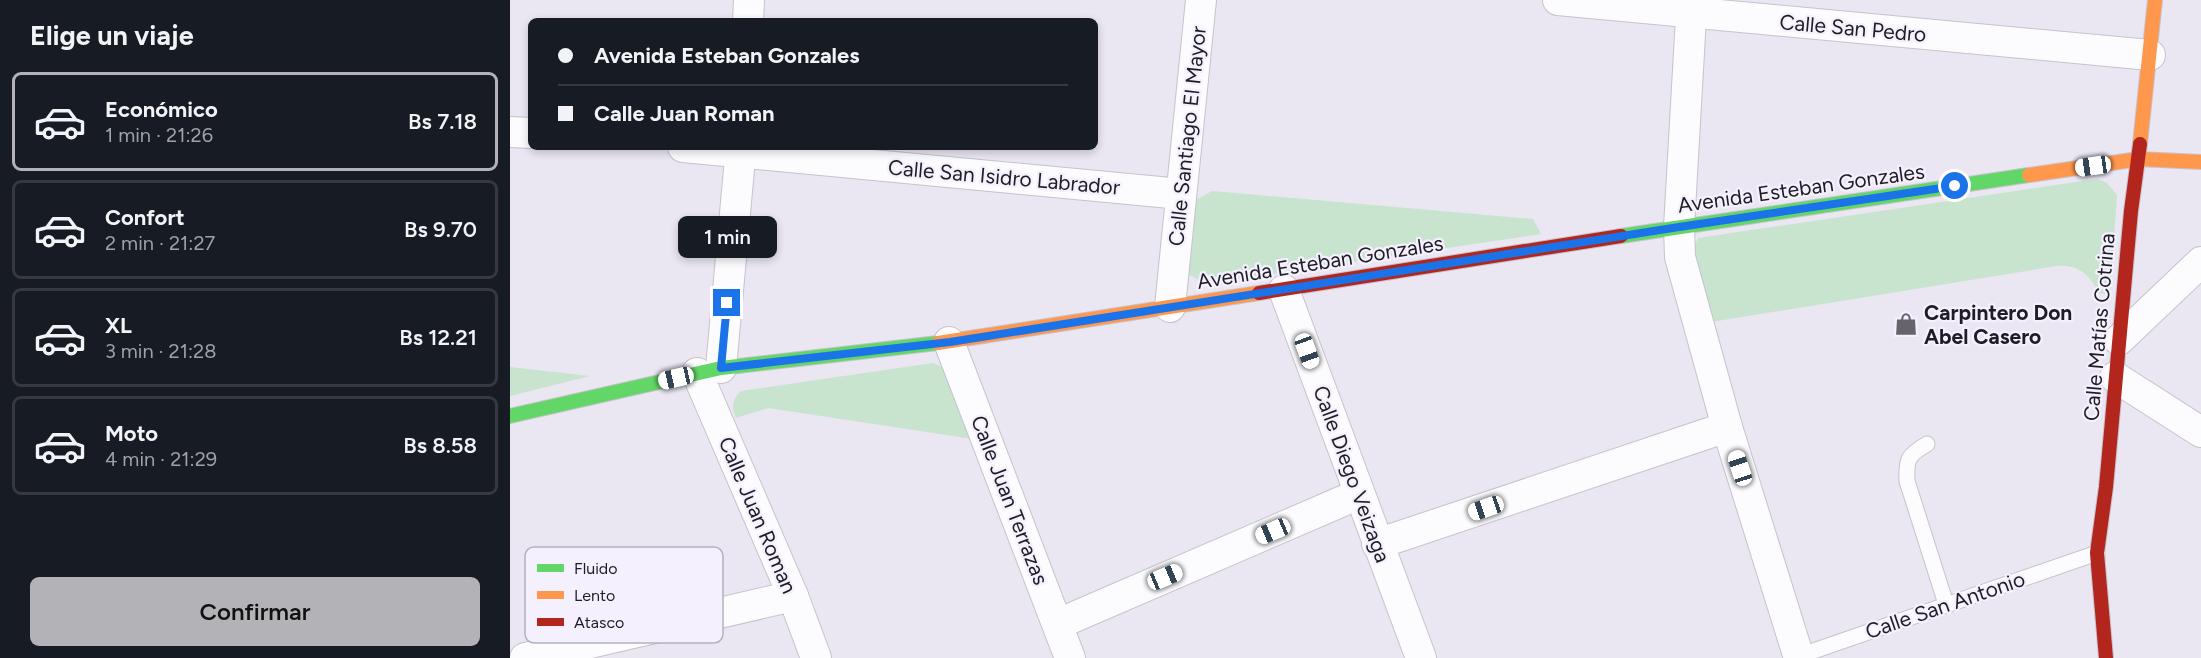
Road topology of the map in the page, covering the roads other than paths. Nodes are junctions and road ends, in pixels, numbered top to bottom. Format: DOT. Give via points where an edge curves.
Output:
graph roads {
  1 [pos="749,0"];
  2 [pos="1201,0"];
  3 [pos="1558,0"];
  4 [pos="2155,0"];
  5 [pos="1692,7"];
  6 [pos="748,18"];
  7 [pos="2150,55"];
  8 [pos="510,132"];
  9 [pos="528,134"];
  10 [pos="741,150"];
  11 [pos="2139,159"];
  12 [pos="2201,162"];
  13 [pos="1181,194"];
  14 [pos="1679,227"];
  15 [pos="2201,262"];
  16 [pos="1284,290"];
  17 [pos="1170,307"];
  18 [pos="2119,340"];
  19 [pos="950,342"];
  20 [pos="709,371"];
  21 [pos="2115,377"];
  22 [pos="510,416"];
  23 [pos="1726,427"];
  24 [pos="2201,432"];
  25 [pos="1927,444"];
  26 [pos="1359,494"];
  27 [pos="1377,544"];
  28 [pos="2097,553"];
  29 [pos="793,596"];
  30 [pos="1946,604"];
  31 [pos="723,612"];
  32 [pos="1058,624"];
  33 [pos="590,643"];
  34 [pos="1797,657"];
  35 [pos="525,658"];
  36 [pos="816,658"];
  37 [pos="1070,658"];
  38 [pos="1421,658"];
  39 [pos="2106,658"];
  1 -- 6 [label="street"];
  2 -- 13 [label="street, Calle Santiago El Mayor"];
  3 -- 5 [label="street, Calle San Pedro"];
  4 -- 7 [label="street, Calle Matías Cotrina"];
  5 -- 7 [label="street, Calle San Pedro"];
  5 -- 14 [label="street"];
  7 -- 11 [label="street, Calle Matías Cotrina"];
  8 -- 9 [label="street"];
  10 -- 13 [label="street, Calle San Isidro Labrador"];
  10 -- 20 [label="street, Calle Juan Roman"];
  11 -- 12 [label="street, Avenida Esteban Gonzales"];
  11 -- 14 [label="street, Avenida Esteban Gonzales"];
  11 -- 18 [label="street, Calle Matías Cotrina"];
  13 -- 17 [label="street, Calle Santiago El Mayor"];
  14 -- 16 [label="street, Avenida Esteban Gonzales"];
  14 -- 23 [label="street" via="1680,257"];
  15 -- 18 [label="street"];
  16 -- 17 [label="street, Avenida Esteban Gonzales"];
  16 -- 26 [label="street, Calle Diego Veizaga"];
  17 -- 19 [label="street, Avenida Esteban Gonzales"];
  18 -- 21 [label="street, Calle Matías Cotrina"];
  19 -- 20 [label="street, Avenida Esteban Gonzales"];
  19 -- 32 [label="street, Calle Juan Terrazas"];
  20 -- 22 [label="street, Avenida Esteban Gonzales"];
  20 -- 29 [label="street, Calle Juan Roman"];
  21 -- 24 [label="street"];
  21 -- 28 [label="street, Calle Matías Cotrina"];
  23 -- 27 [label="street"];
  23 -- 34 [label="street"];
  25 -- 30 [label="lane" via="1914,451 1906,463 1907,481"];
  26 -- 27 [label="street, Calle Diego Veizaga"];
  26 -- 32 [label="street"];
  27 -- 38 [label="street, Calle Diego Veizaga"];
  28 -- 30 [label="lane, Calle San Antonio"];
  28 -- 39 [label="street, Calle Matías Cotrina"];
  29 -- 31 [label="street"];
  29 -- 36 [label="street, Calle Juan Roman"];
  30 -- 34 [label="lane, Calle San Antonio"];
  32 -- 37 [label="street, Calle Juan Terrazas"];
  33 -- 35 [label="street"];
}
